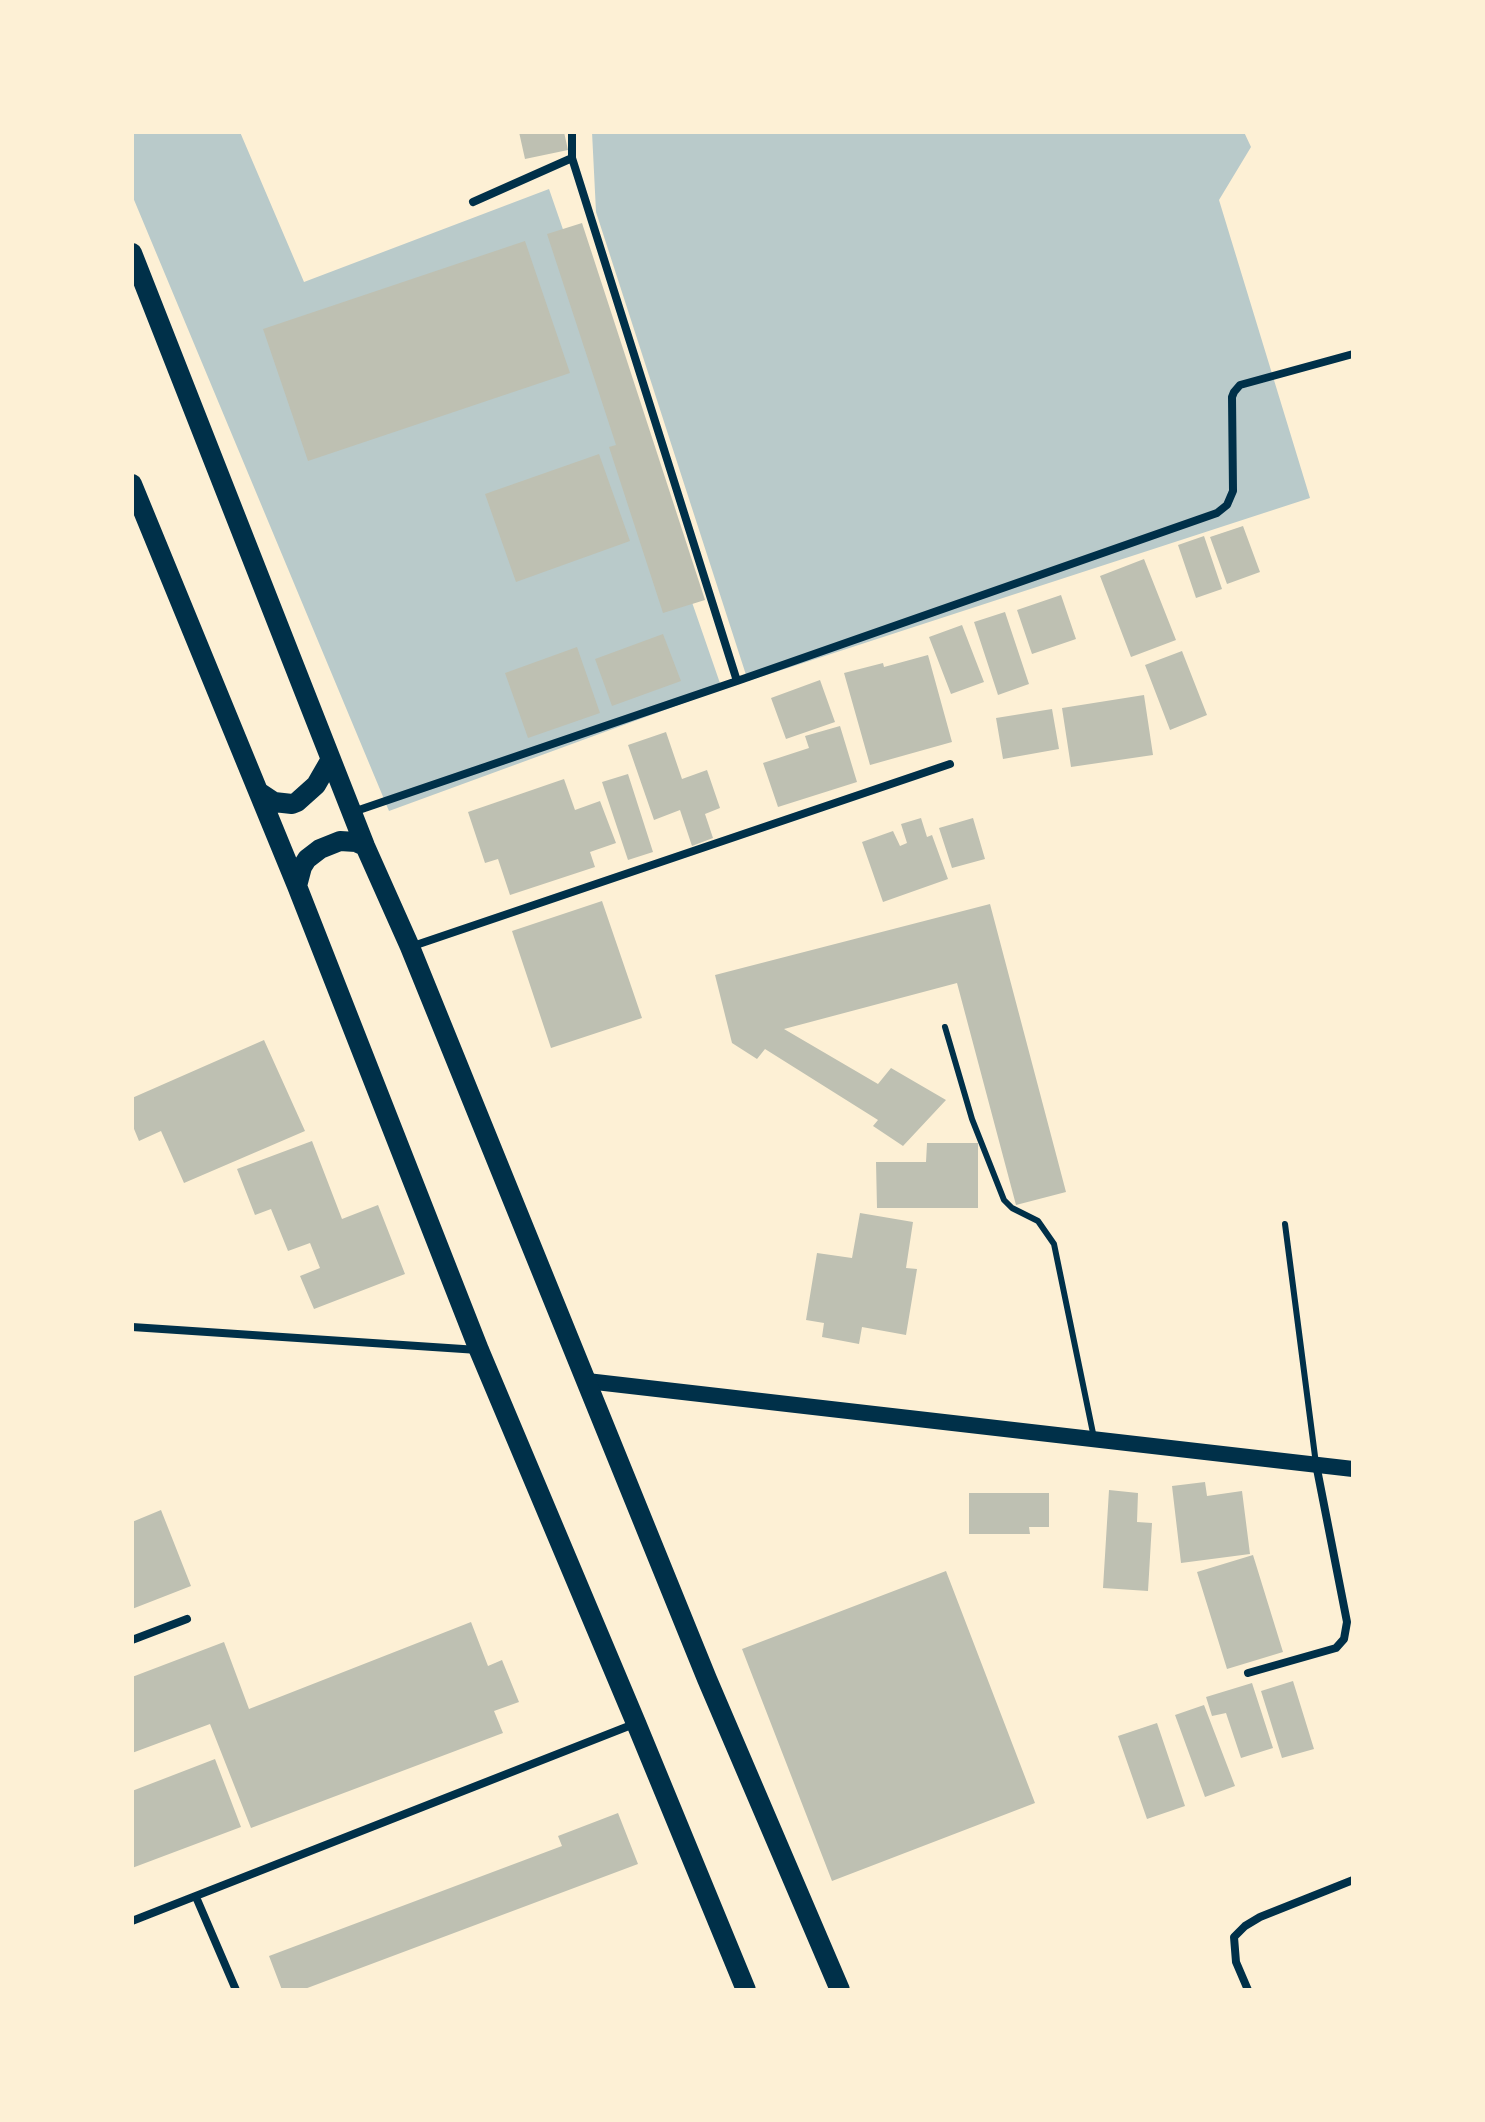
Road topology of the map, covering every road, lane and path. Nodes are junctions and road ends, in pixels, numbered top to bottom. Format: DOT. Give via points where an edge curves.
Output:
graph roads {
  1 [pos="572,132"];
  2 [pos="572,158"];
  3 [pos="473,202"];
  4 [pos="132,253"];
  5 [pos="1353,354"];
  6 [pos="132,484"];
  7 [pos="737,681"];
  8 [pos="331,759"];
  9 [pos="950,764"];
  10 [pos="259,792"];
  11 [pos="352,812"];
  12 [pos="365,846"];
  13 [pos="297,886"];
  14 [pos="410,947"];
  15 [pos="945,1027"];
  16 [pos="1285,1224"];
  17 [pos="132,1327"];
  18 [pos="479,1350"];
  19 [pos="587,1381"];
  20 [pos="1094,1438"];
  21 [pos="1316,1464"];
  22 [pos="1353,1469"];
  23 [pos="187,1619"];
  24 [pos="132,1640"];
  25 [pos="1248,1673"];
  26 [pos="636,1723"];
  27 [pos="1353,1880"];
  28 [pos="196,1897"];
  29 [pos="132,1921"];
  30 [pos="236,1990"];
  31 [pos="746,1990"];
  32 [pos="840,1990"];
  33 [pos="1248,1990"];
  1 -- 2 [label="street"];
  2 -- 3 [label="street"];
  2 -- 7 [label="street"];
  4 -- 8 [label="main road"];
  5 -- 7 [label="street" via="1240,385 1234,392 1233,491 1217,513"];
  6 -- 10 [label="main road"];
  7 -- 11 [label="street"];
  8 -- 10 [label="main road" via="316,785 297,802 274,802"];
  8 -- 11 [label="main road"];
  9 -- 14 [label="street"];
  10 -- 13 [label="main road"];
  11 -- 12 [label="main road"];
  12 -- 13 [label="main road" via="340,841 320,849 302,867"];
  12 -- 14 [label="main road"];
  13 -- 18 [label="main road"];
  14 -- 19 [label="main road"];
  15 -- 20 [label="lane" via="972,1119 1004,1200 1038,1221 1054,1244"];
  16 -- 21 [label="lane"];
  17 -- 18 [label="street"];
  18 -- 26 [label="main road"];
  19 -- 20 [label="main road"];
  19 -- 32 [label="main road"];
  20 -- 21 [label="main road"];
  21 -- 22 [label="main road"];
  21 -- 25 [label="street" via="1347,1622 1344,1639 1336,1648"];
  23 -- 24 [label="street"];
  26 -- 28 [label="street"];
  26 -- 31 [label="main road"];
  27 -- 33 [label="street" via="1260,1917 1234,1937 1236,1962"];
  28 -- 29 [label="street"];
  28 -- 30 [label="street"];
}
